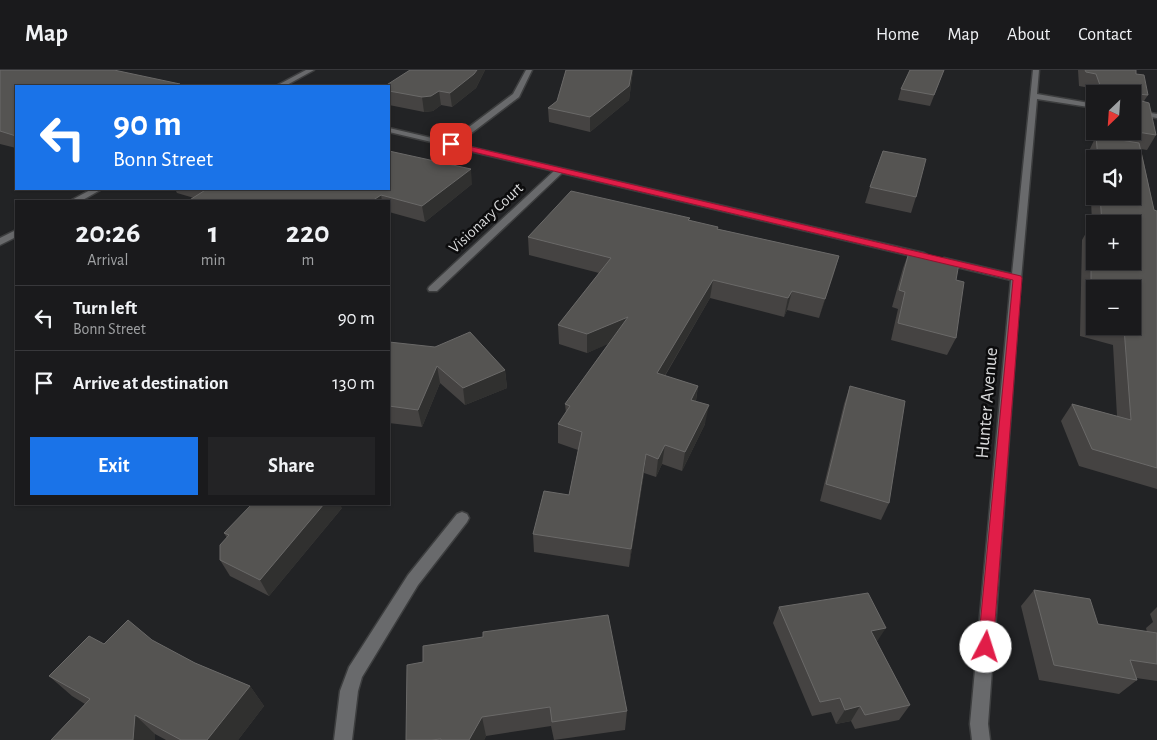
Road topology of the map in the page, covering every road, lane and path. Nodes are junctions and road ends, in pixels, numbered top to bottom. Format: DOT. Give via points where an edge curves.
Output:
graph roads {
  1 [pos="311,70"];
  2 [pos="529,70"];
  3 [pos="1036,70"];
  4 [pos="281,85"];
  5 [pos="1035,96"];
  6 [pos="1086,104"];
  7 [pos="1141,113"];
  8 [pos="1157,116"];
  9 [pos="390,130"];
  10 [pos="451,144"];
  11 [pos="560,170"];
  12 [pos="96,190"];
  13 [pos="77,200"];
  14 [pos="15,234"];
  15 [pos="0,242"];
  16 [pos="1017,278"];
  17 [pos="433,289"];
  18 [pos="462,518"];
  19 [pos="342,740"];
  20 [pos="981,740"];
  1 -- 4 [label="street" via="293,76"];
  2 -- 10 [label="street" via="516,94"];
  3 -- 5 [label="street, Hunter Avenue"];
  5 -- 6 [label="street"];
  5 -- 16 [label="street, Hunter Avenue"];
  7 -- 8 [label="street"];
  9 -- 10 [label="street"];
  10 -- 11 [label="street"];
  11 -- 16 [label="street"];
  11 -- 17 [label="street, Visionary Court"];
  12 -- 13 [label="street"];
  14 -- 15 [label="street"];
  16 -- 20 [label="street, Hunter Avenue" via="979,724"];
  18 -- 19 [label="street" via="413,580 355,673 348,691"];
}
